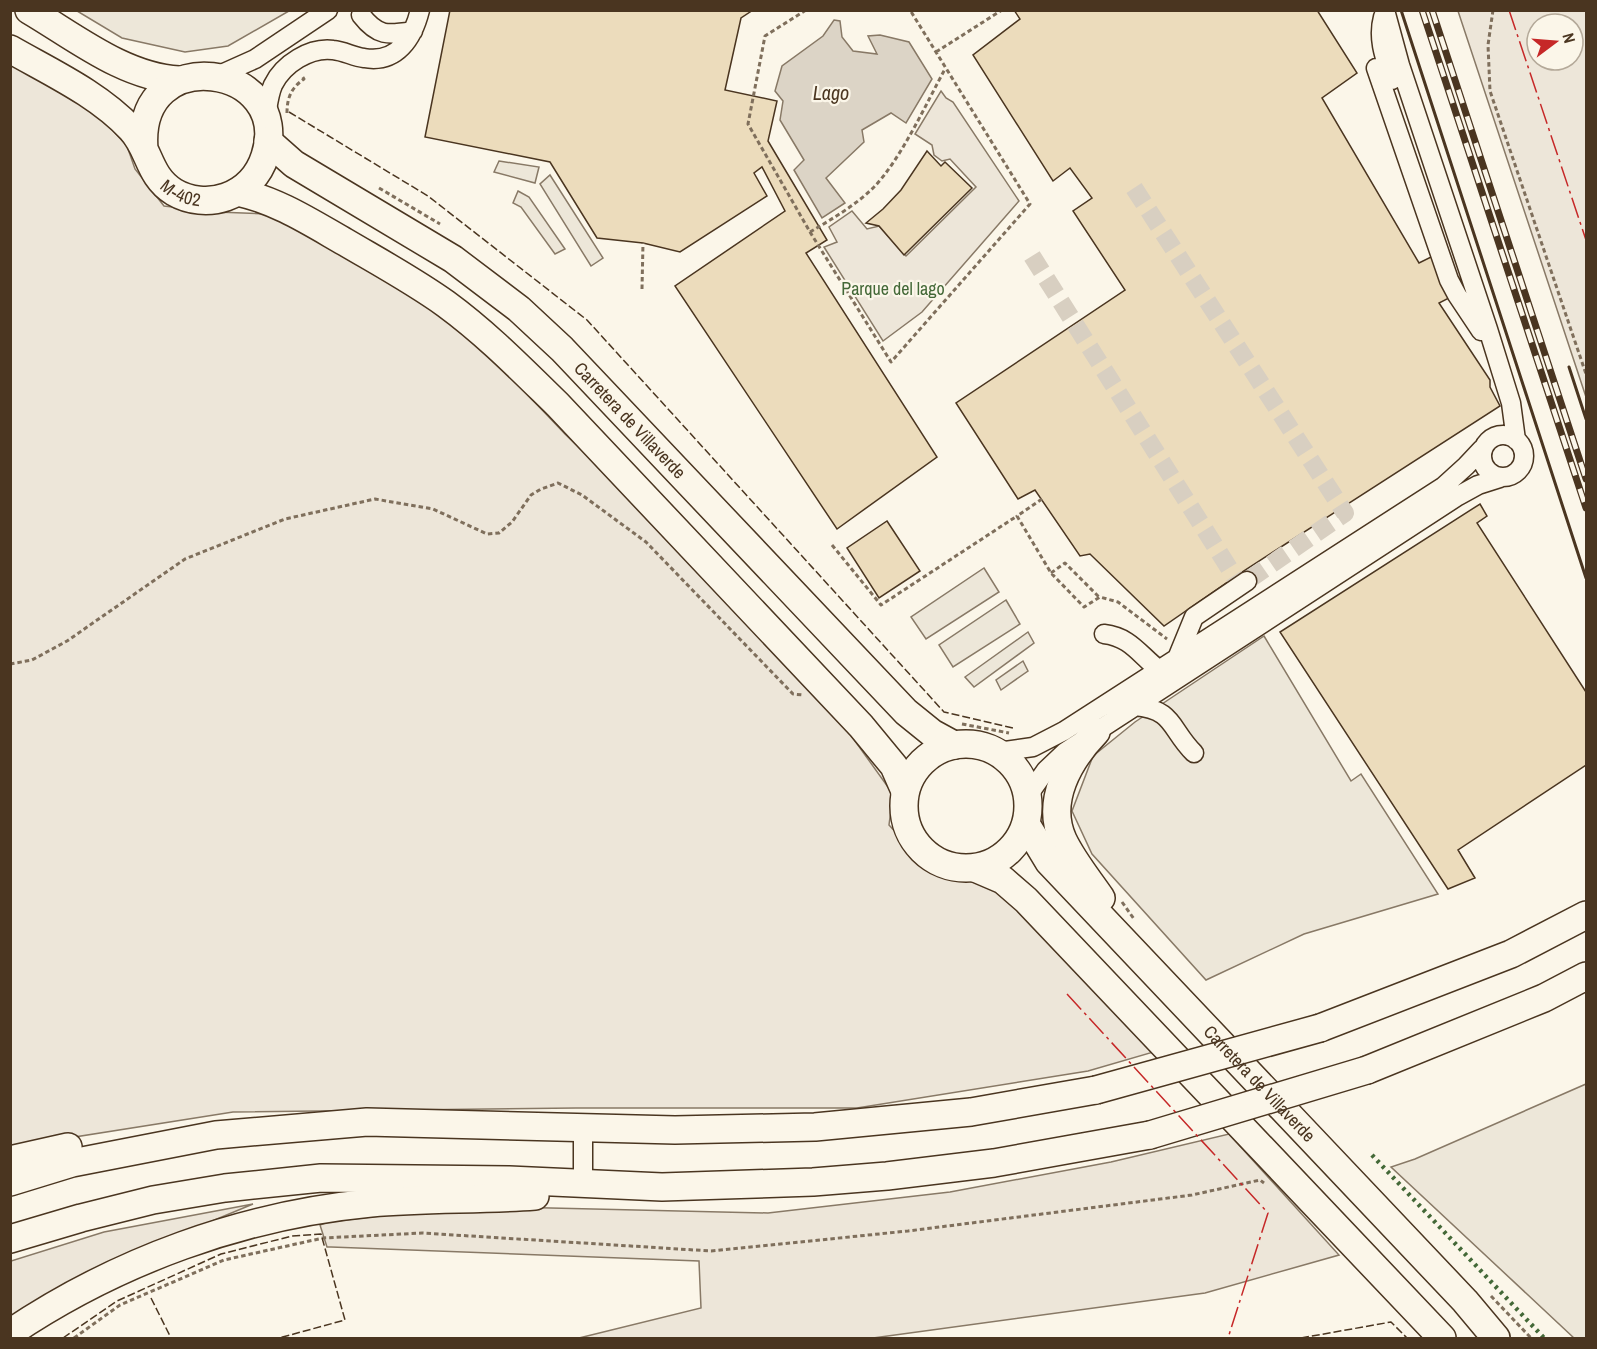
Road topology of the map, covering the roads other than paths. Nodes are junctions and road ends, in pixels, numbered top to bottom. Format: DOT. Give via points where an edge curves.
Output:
graph roads {
  1 [pos="29,10"];
  2 [pos="328,10"];
  3 [pos="420,10"];
  4 [pos="1371,10"];
  5 [pos="1385,10"];
  6 [pos="361,15"];
  7 [pos="413,31"];
  8 [pos="10,49"];
  9 [pos="217,76"];
  10 [pos="179,80"];
  11 [pos="267,128"];
  12 [pos="144,149"];
  13 [pos="238,192"];
  14 [pos="1481,332"];
  15 [pos="1497,363"];
  16 [pos="1516,440"];
  17 [pos="1482,449"];
  18 [pos="1500,478"];
  19 [pos="1247,581"];
  20 [pos="1104,634"];
  21 [pos="1127,641"];
  22 [pos="1178,656"];
  23 [pos="1158,669"];
  24 [pos="1132,686"];
  25 [pos="1135,706"];
  26 [pos="1096,732"];
  27 [pos="954,745"];
  28 [pos="998,752"];
  29 [pos="1194,753"];
  30 [pos="905,791"];
  31 [pos="1027,797"];
  32 [pos="1026,824"];
  33 [pos="975,868"];
  34 [pos="1587,915"];
  35 [pos="1144,964"];
  36 [pos="1587,976"];
  37 [pos="583,1128"];
  38 [pos="216,1135"];
  39 [pos="10,1160"];
  40 [pos="10,1182"];
  41 [pos="583,1184"];
  42 [pos="662,1187"];
  43 [pos="10,1239"];
  44 [pos="1465,1301"];
  45 [pos="10,1333"];
  46 [pos="1436,1334"];
  47 [pos="1496,1338"];
  48 [pos="1506,1338"];
  1 -- 10 [label="highway" via="129,69"];
  2 -- 9 [label="street" via="255,59"];
  3 -- 7 [label="street"];
  4 -- 14 [label="street" via="1370,49 1434,238 1457,296"];
  5 -- 14 [label="street" via="1381,44 1417,160"];
  5 -- 15 [label="street"];
  6 -- 7 [label="street" via="371,28 390,34"];
  7 -- 11 [label="street" via="397,52 382,58 366,59 325,50 288,66 274,82"];
  8 -- 12 [label="highway" via="101,102 132,130"];
  9 -- 10 [label="highway"];
  9 -- 11 [label="highway" via="250,93"];
  10 -- 12 [label="highway" via="165,90 151,109 145,125"];
  11 -- 13 [label="highway" via="260,170"];
  11 -- 27 [label="highway, Carretera de Villaverde" via="294,164 435,247 519,309 902,707 932,733"];
  12 -- 13 [label="highway, M-402" via="161,181 184,197 210,201"];
  13 -- 30 [label="highway" via="263,198 301,217 432,294 480,330 558,405 832,696 888,757"];
  14 -- 15 [label="street"];
  15 -- 16 [label="street" via="1512,407"];
  16 -- 17 [label="street" via="1498,436"];
  16 -- 18 [label="street" via="1523,450 1522,465 1514,474"];
  17 -- 18 [label="street" via="1485,468"];
  17 -- 22 [label="street" via="1444,486"];
  18 -- 25 [label="street" via="1458,496"];
  19 -- 22 [label="street" via="1194,617"];
  20 -- 21 [label="street"];
  21 -- 23 [label="street"];
  21 -- 24 [label="street" via="1136,665"];
  22 -- 23 [label="street"];
  23 -- 24 [label="street"];
  24 -- 28 [label="street" via="1049,740 1026,749"];
  25 -- 26 [label="street"];
  25 -- 29 [label="street" via="1162,713"];
  26 -- 31 [label="street" via="1058,757"];
  26 -- 35 [label="highway" via="1065,775 1058,825 1072,856"];
  27 -- 28 [label="highway" via="980,746"];
  27 -- 30 [label="highway" via="926,759"];
  28 -- 31 [label="highway" via="1016,769"];
  30 -- 33 [label="highway" via="905,819 920,847 945,865"];
  31 -- 32 [label="highway"];
  32 -- 33 [label="highway" via="1008,852"];
  32 -- 35 [label="highway, Carretera de Villaverde" via="1049,862"];
  33 -- 46 [label="highway" via="1003,880 1026,900"];
  34 -- 37 [label="highway, bridge" via="1510,954 1320,1028 1096,1090 971,1112 815,1127"];
  35 -- 44 [label="highway, Carretera de Villaverde"];
  36 -- 42 [label="highway, bridge" via="1544,998 1367,1070 1150,1135 994,1163 887,1176"];
  37 -- 38 [label="highway" via="367,1122"];
  37 -- 41 [label="street"];
  38 -- 39 [label="highway" via="92,1141"];
  38 -- 40 [label="highway" via="72,1163"];
  41 -- 42 [label="highway"];
  41 -- 43 [label="highway" via="509,1179 321,1178 153,1200"];
  42 -- 45 [label="highway" via="371,1203 293,1215 222,1233 138,1263 63,1300"];
  44 -- 47 [label="highway, Carretera de Villaverde"];
  44 -- 48 [label="highway"];
}
